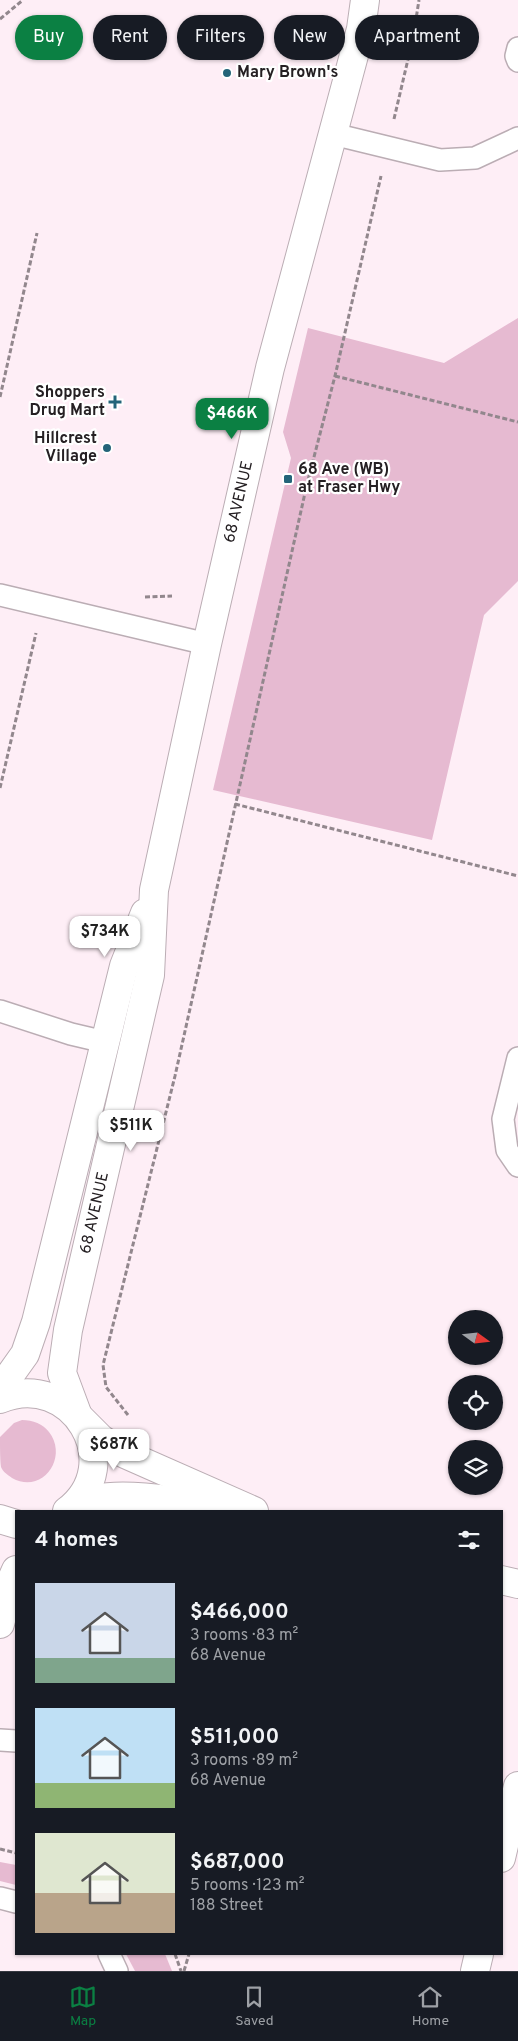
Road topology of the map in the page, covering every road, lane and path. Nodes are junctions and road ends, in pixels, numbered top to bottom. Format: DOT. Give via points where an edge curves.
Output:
graph roads {
  1 [pos="23,0"];
  2 [pos="365,0"];
  3 [pos="419,0"];
  4 [pos="0,19"];
  5 [pos="518,48"];
  6 [pos="518,61"];
  7 [pos="333,134"];
  8 [pos="518,138"];
  9 [pos="387,148"];
  10 [pos="37,233"];
  11 [pos="335,376"];
  12 [pos="0,397"];
  13 [pos="518,422"];
  14 [pos="0,595"];
  15 [pos="36,632"];
  16 [pos="207,644"];
  17 [pos="0,788"];
  18 [pos="235,804"];
  19 [pos="518,876"];
  20 [pos="154,890"];
  21 [pos="0,1011"];
  22 [pos="105,1042"];
  23 [pos="518,1058"];
  24 [pos="518,1166"];
  25 [pos="0,1389"];
  26 [pos="0,1399"];
  27 [pos="79,1417"];
  28 [pos="132,1420"];
  29 [pos="70,1510"];
  30 [pos="71,1510"];
  31 [pos="238,1510"];
  32 [pos="252,1510"];
  33 [pos="0,1519"];
  34 [pos="15,1524"];
  35 [pos="15,1572"];
  36 [pos="503,1580"];
  37 [pos="518,1584"];
  38 [pos="0,1624"];
  39 [pos="0,1740"];
  40 [pos="15,1741"];
  41 [pos="518,1786"];
  42 [pos="0,1849"];
  43 [pos="503,1850"];
  44 [pos="15,1853"];
  45 [pos="0,1898"];
  46 [pos="15,1902"];
  47 [pos="109,1955"];
  48 [pos="175,1955"];
  49 [pos="189,1955"];
  50 [pos="479,1955"];
  51 [pos="117,1971"];
  52 [pos="183,1971"];
  53 [pos="475,1971"];
  1 -- 4 [label="path"];
  2 -- 7 [label="street, 68 AVENUE" via="361,29"];
  3 -- 9 [label="path"];
  5 -- 6 [label="lane"];
  7 -- 9 [label="lane"];
  7 -- 16 [label="street, 68 AVENUE" via="270,368"];
  8 -- 9 [label="lane" via="475,158 440,160"];
  9 -- 11 [label="path"];
  10 -- 12 [label="path"];
  11 -- 13 [label="path"];
  11 -- 18 [label="path" via="307,484"];
  14 -- 16 [label="lane"];
  15 -- 17 [label="path"];
  16 -- 20 [label="street, 68 AVENUE"];
  18 -- 19 [label="path"];
  18 -- 28 [label="path" via="174,1076 103,1365 106,1387"];
  20 -- 22 [label="street, 68 AVENUE" via="124,966"];
  20 -- 27 [label="street, 68 AVENUE" via="150,975 62,1373"];
  21 -- 22 [label="lane"];
  22 -- 25 [label="street, 68 AVENUE" via="36,1322 25,1354"];
  23 -- 24 [label="lane" via="503,1119 507,1150"];
  26 -- 27 [label="street" via="13,1394 38,1394 61,1402"];
  27 -- 29 [label="street, 68 AVENUE" via="90,1441 92,1473"];
  27 -- 32 [label="street" via="101,1438 125,1454"];
  30 -- 31 [label="street" via="94,1500 117,1497"];
  33 -- 34 [label="street"];
  35 -- 38 [label="street"];
  36 -- 37 [label="street"];
  39 -- 40 [label="lane"];
  41 -- 43 [label="street"];
  42 -- 44 [label="path"];
  45 -- 46 [label="lane"];
  47 -- 51 [label="lane"];
  48 -- 52 [label="path"];
  49 -- 52 [label="path"];
  50 -- 53 [label="street"];
}
